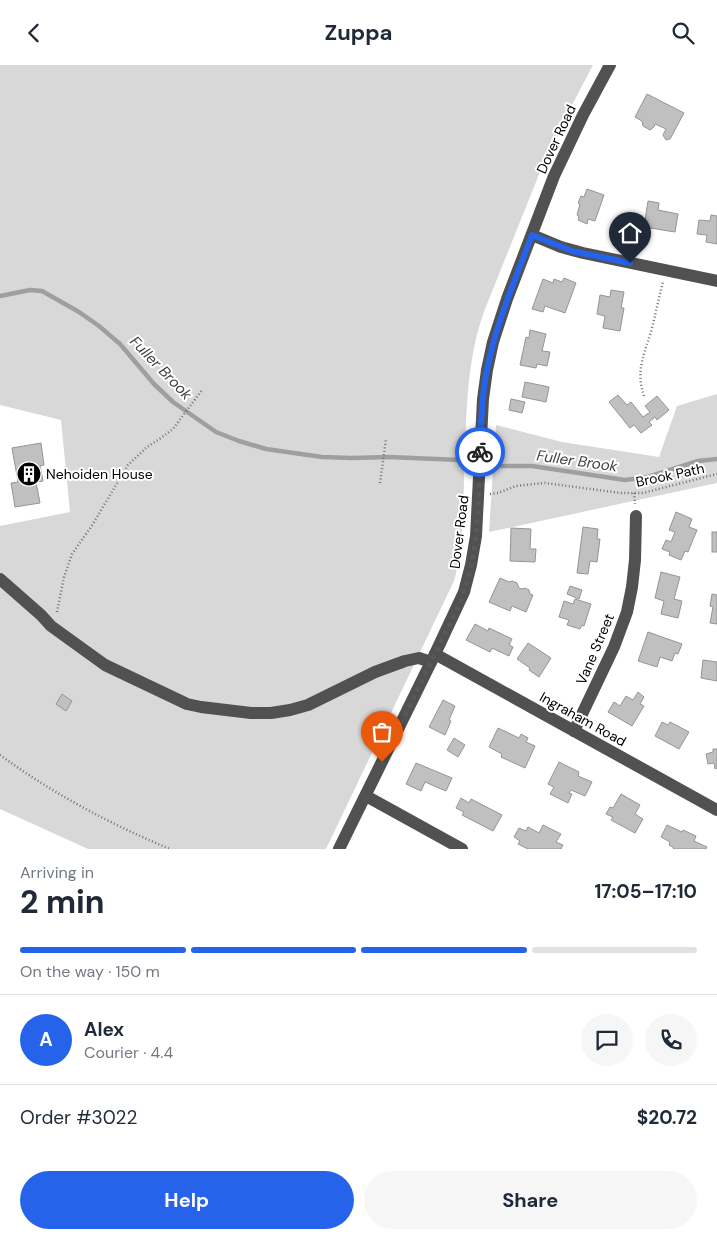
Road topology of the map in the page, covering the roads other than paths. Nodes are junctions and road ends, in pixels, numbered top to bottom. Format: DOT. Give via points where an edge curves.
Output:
graph roads {
  1 [pos="610,65"];
  2 [pos="532,235"];
  3 [pos="717,281"];
  4 [pos="636,515"];
  5 [pos="0,579"];
  6 [pos="433,658"];
  7 [pos="574,731"];
  8 [pos="366,795"];
  9 [pos="717,810"];
  10 [pos="339,849"];
  11 [pos="462,849"];
  1 -- 2 [label="street, Dover Road" via="564,155"];
  2 -- 3 [label="street" via="572,251"];
  2 -- 6 [label="street, Dover Road" via="489,357 484,384 475,543 468,579"];
  4 -- 7 [label="street, Vane Street" via="635,560 626,612 612,653"];
  5 -- 6 [label="street" via="56,630 105,665 186,704 202,707 261,713 290,710 405,661"];
  6 -- 7 [label="street, Ingraham Road"];
  6 -- 8 [label="street, Dover Road"];
  7 -- 9 [label="street, Ingraham Road"];
  8 -- 10 [label="street, Dover Road"];
  8 -- 11 [label="street"];
}
